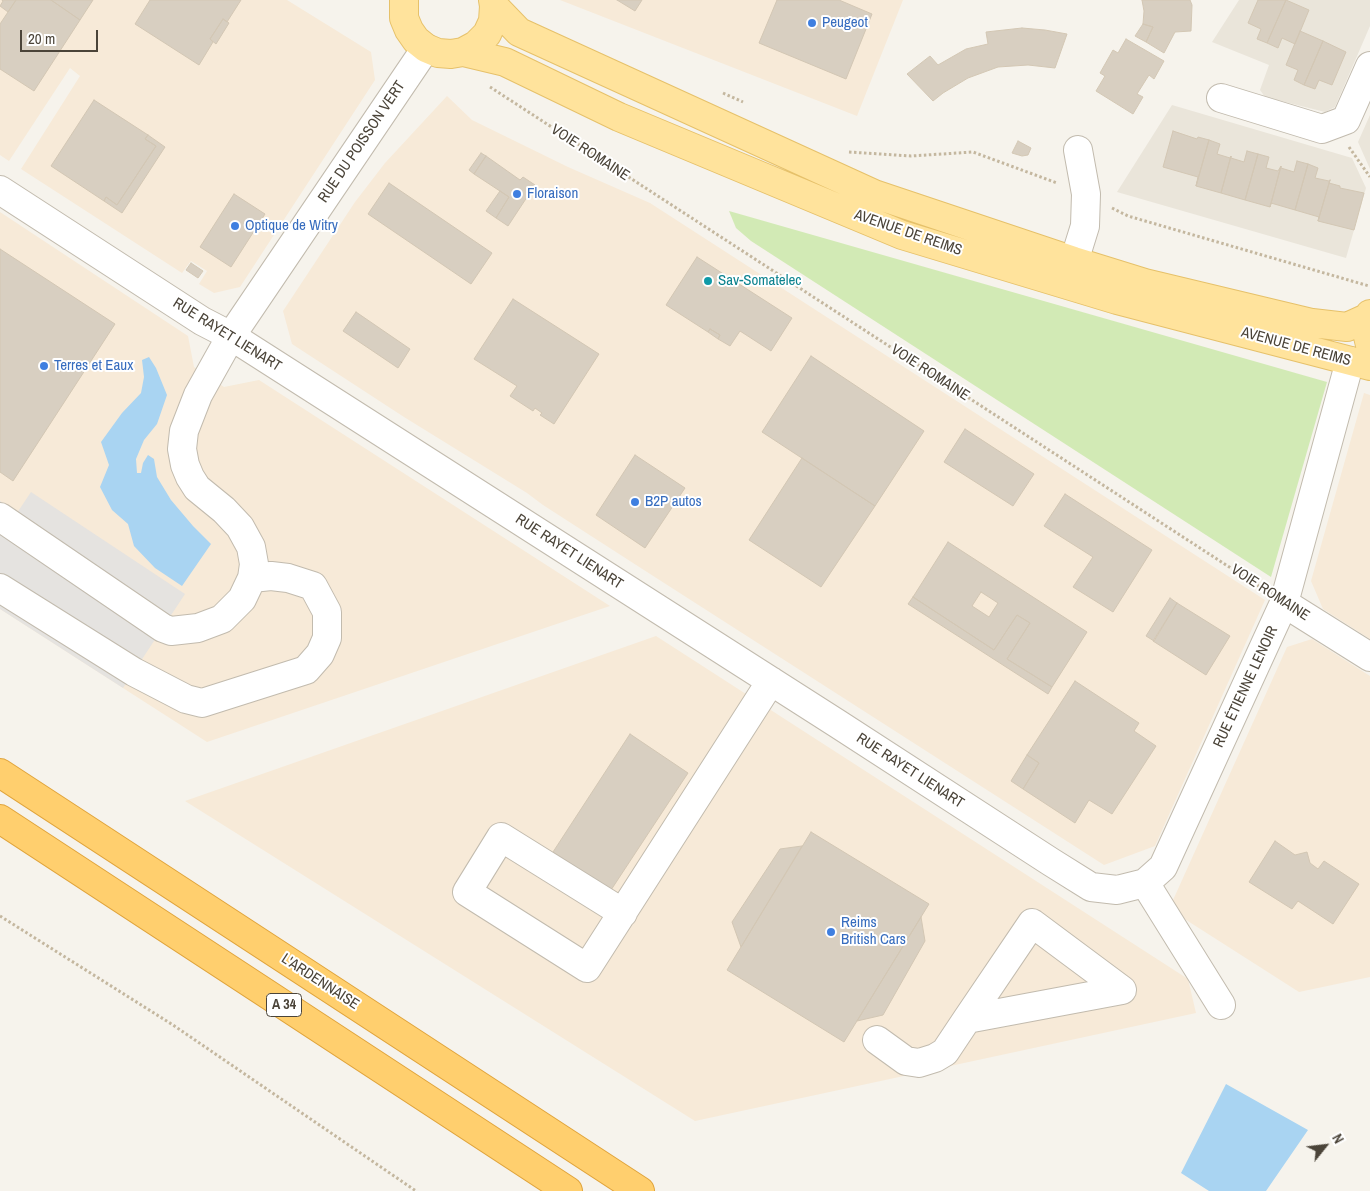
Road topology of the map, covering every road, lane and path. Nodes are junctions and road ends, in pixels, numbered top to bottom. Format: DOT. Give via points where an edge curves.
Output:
graph roads {
  1 [pos="494,3"];
  2 [pos="399,6"];
  3 [pos="426,48"];
  4 [pos="464,52"];
  5 [pos="1370,66"];
  6 [pos="490,88"];
  7 [pos="717,91"];
  8 [pos="1221,98"];
  9 [pos="751,107"];
  10 [pos="1334,124"];
  11 [pos="1078,150"];
  12 [pos="844,151"];
  13 [pos="1370,177"];
  14 [pos="0,190"];
  15 [pos="1086,194"];
  16 [pos="1070,272"];
  17 [pos="1370,287"];
  18 [pos="1369,316"];
  19 [pos="231,336"];
  20 [pos="1363,357"];
  21 [pos="0,517"];
  22 [pos="252,578"];
  23 [pos="0,588"];
  24 [pos="1284,603"];
  25 [pos="1370,657"];
  26 [pos="771,681"];
  27 [pos="0,773"];
  28 [pos="0,819"];
  29 [pos="1145,884"];
  30 [pos="623,913"];
  31 [pos="0,916"];
  32 [pos="1221,1005"];
  33 [pos="967,1019"];
  34 [pos="877,1040"];
  35 [pos="416,1191"];
  36 [pos="568,1191"];
  37 [pos="640,1191"];
  1 -- 4 [label="main road, AVENUE DE REIMS" via="493,21 487,34"];
  1 -- 16 [label="main road, AVENUE DE REIMS" via="520,32 874,194"];
  2 -- 3 [label="main road" via="409,30"];
  3 -- 4 [label="main road, AVENUE DE REIMS" via="438,53"];
  3 -- 19 [label="street, RUE DU POISSON VERT"];
  4 -- 16 [label="main road, AVENUE DE REIMS" via="505,62 619,117 902,235"];
  5 -- 10 [label="street" via="1346,120"];
  6 -- 24 [label="path, VOIE ROMAINE"];
  7 -- 9 [label="path"];
  8 -- 10 [label="street" via="1322,129"];
  10 -- 13 [label="path"];
  11 -- 15 [label="street"];
  12 -- 15 [label="path" via="911,156 973,152"];
  14 -- 19 [label="street, RUE RAYET LIENART" via="202,321"];
  15 -- 16 [label="street" via="1085,226"];
  15 -- 17 [label="path" via="1128,216"];
  16 -- 18 [label="main road, AVENUE DE REIMS" via="1144,283 1312,323 1347,327"];
  16 -- 20 [label="main road, AVENUE DE REIMS" via="1117,300"];
  18 -- 20 [label="main road, AVENUE DE REIMS"];
  19 -- 22 [label="street, RUE DU POISSON VERT" via="198,395 184,430 182,449 185,465 197,488 224,510 251,547"];
  19 -- 26 [label="street, RUE RAYET LIENART"];
  20 -- 24 [label="street, RUE ÉTIENNE LENOIR"];
  21 -- 22 [label="street" via="172,631 198,628 222,619 242,599"];
  22 -- 23 [label="street" via="288,578 313,586 327,612 327,638 320,654 306,670 202,703 186,699 134,672"];
  24 -- 25 [label="street, VOIE ROMAINE"];
  24 -- 29 [label="street, RUE ÉTIENNE LENOIR" via="1163,867"];
  26 -- 29 [label="street, RUE RAYET LIENART" via="1091,887 1117,890"];
  26 -- 30 [label="street"];
  27 -- 37 [label="highway, L'ARDENNAISE / A 34"];
  28 -- 36 [label="highway, A 34"];
  29 -- 32 [label="street"];
  30 -- 30 [label="street" via="587,968 467,892 502,838"];
  31 -- 35 [label="path" via="173,1026"];
  33 -- 33 [label="street" via="1032,923 1122,990 1074,999"];
  33 -- 34 [label="street" via="945,1052 919,1063 906,1061"];
}
